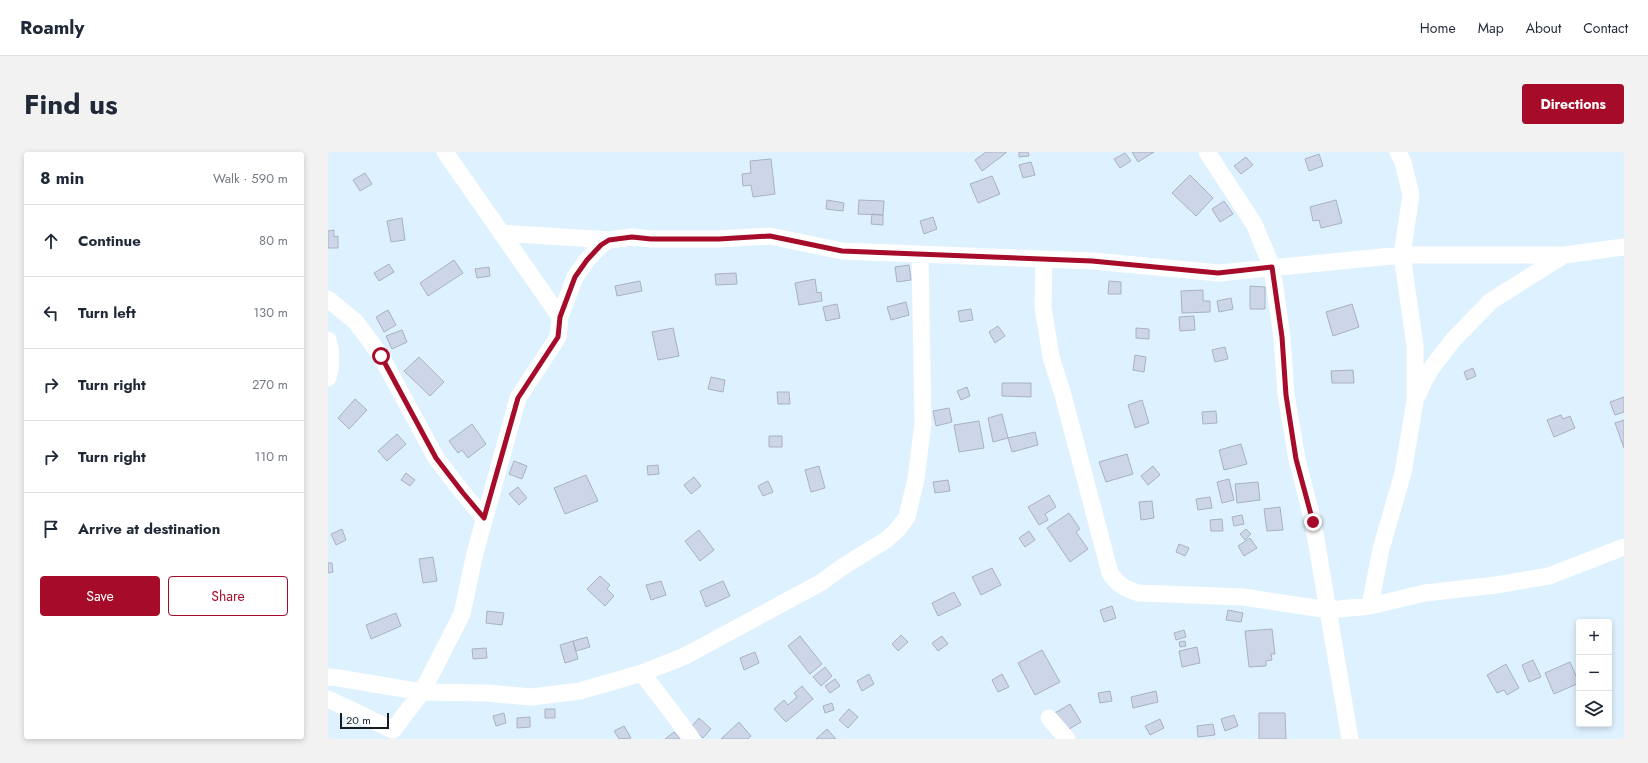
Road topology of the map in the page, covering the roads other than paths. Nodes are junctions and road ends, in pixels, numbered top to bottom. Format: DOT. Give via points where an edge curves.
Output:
graph roads {
  1 [pos="445,152"];
  2 [pos="1207,152"];
  3 [pos="1398,152"];
  4 [pos="501,233"];
  5 [pos="609,240"];
  6 [pos="1624,247"];
  7 [pos="920,254"];
  8 [pos="1402,255"];
  9 [pos="1564,255"];
  10 [pos="1044,259"];
  11 [pos="1272,267"];
  12 [pos="328,299"];
  13 [pos="560,317"];
  14 [pos="328,340"];
  15 [pos="328,378"];
  16 [pos="1415,401"];
  17 [pos="484,518"];
  18 [pos="1624,548"];
  19 [pos="1370,606"];
  20 [pos="1328,610"];
  21 [pos="642,673"];
  22 [pos="328,677"];
  23 [pos="422,692"];
  24 [pos="328,699"];
  25 [pos="1049,718"];
  26 [pos="394,736"];
  27 [pos="692,739"];
  28 [pos="1067,739"];
  29 [pos="1350,739"];
  1 -- 4 [label="street"];
  2 -- 11 [label="street" via="1254,224"];
  3 -- 8 [label="street" via="1411,194"];
  4 -- 5 [label="street"];
  4 -- 13 [label="street"];
  5 -- 7 [label="street" via="632,237 719,239 770,236 842,251"];
  5 -- 13 [label="street" via="587,260 575,277"];
  6 -- 9 [label="street"];
  7 -- 10 [label="street"];
  7 -- 21 [label="street" via="923,423 916,479 907,517 886,540 822,582 685,656"];
  8 -- 9 [label="street"];
  8 -- 11 [label="street"];
  8 -- 16 [label="street" via="1415,346"];
  9 -- 16 [label="street" via="1491,301 1453,340 1424,381"];
  10 -- 11 [label="street" via="1218,273"];
  10 -- 20 [label="street" via="1043,307 1051,357 1110,573 1117,582 1124,588 1139,593 1243,597"];
  11 -- 20 [label="street" via="1296,459 1313,522"];
  12 -- 17 [label="street" via="356,322 381,356 436,458"];
  13 -- 17 [label="street" via="558,337 518,398"];
  14 -- 15 [label="street" via="332,350"];
  16 -- 19 [label="street" via="1403,473 1381,549"];
  17 -- 23 [label="street" via="462,614"];
  18 -- 19 [label="street" via="1548,576 1425,593"];
  19 -- 20 [label="street"];
  20 -- 29 [label="street"];
  21 -- 23 [label="street" via="580,691 531,697"];
  21 -- 27 [label="street"];
  22 -- 23 [label="street"];
  23 -- 26 [label="street"];
  24 -- 26 [label="street"];
  25 -- 28 [label="street"];
}
